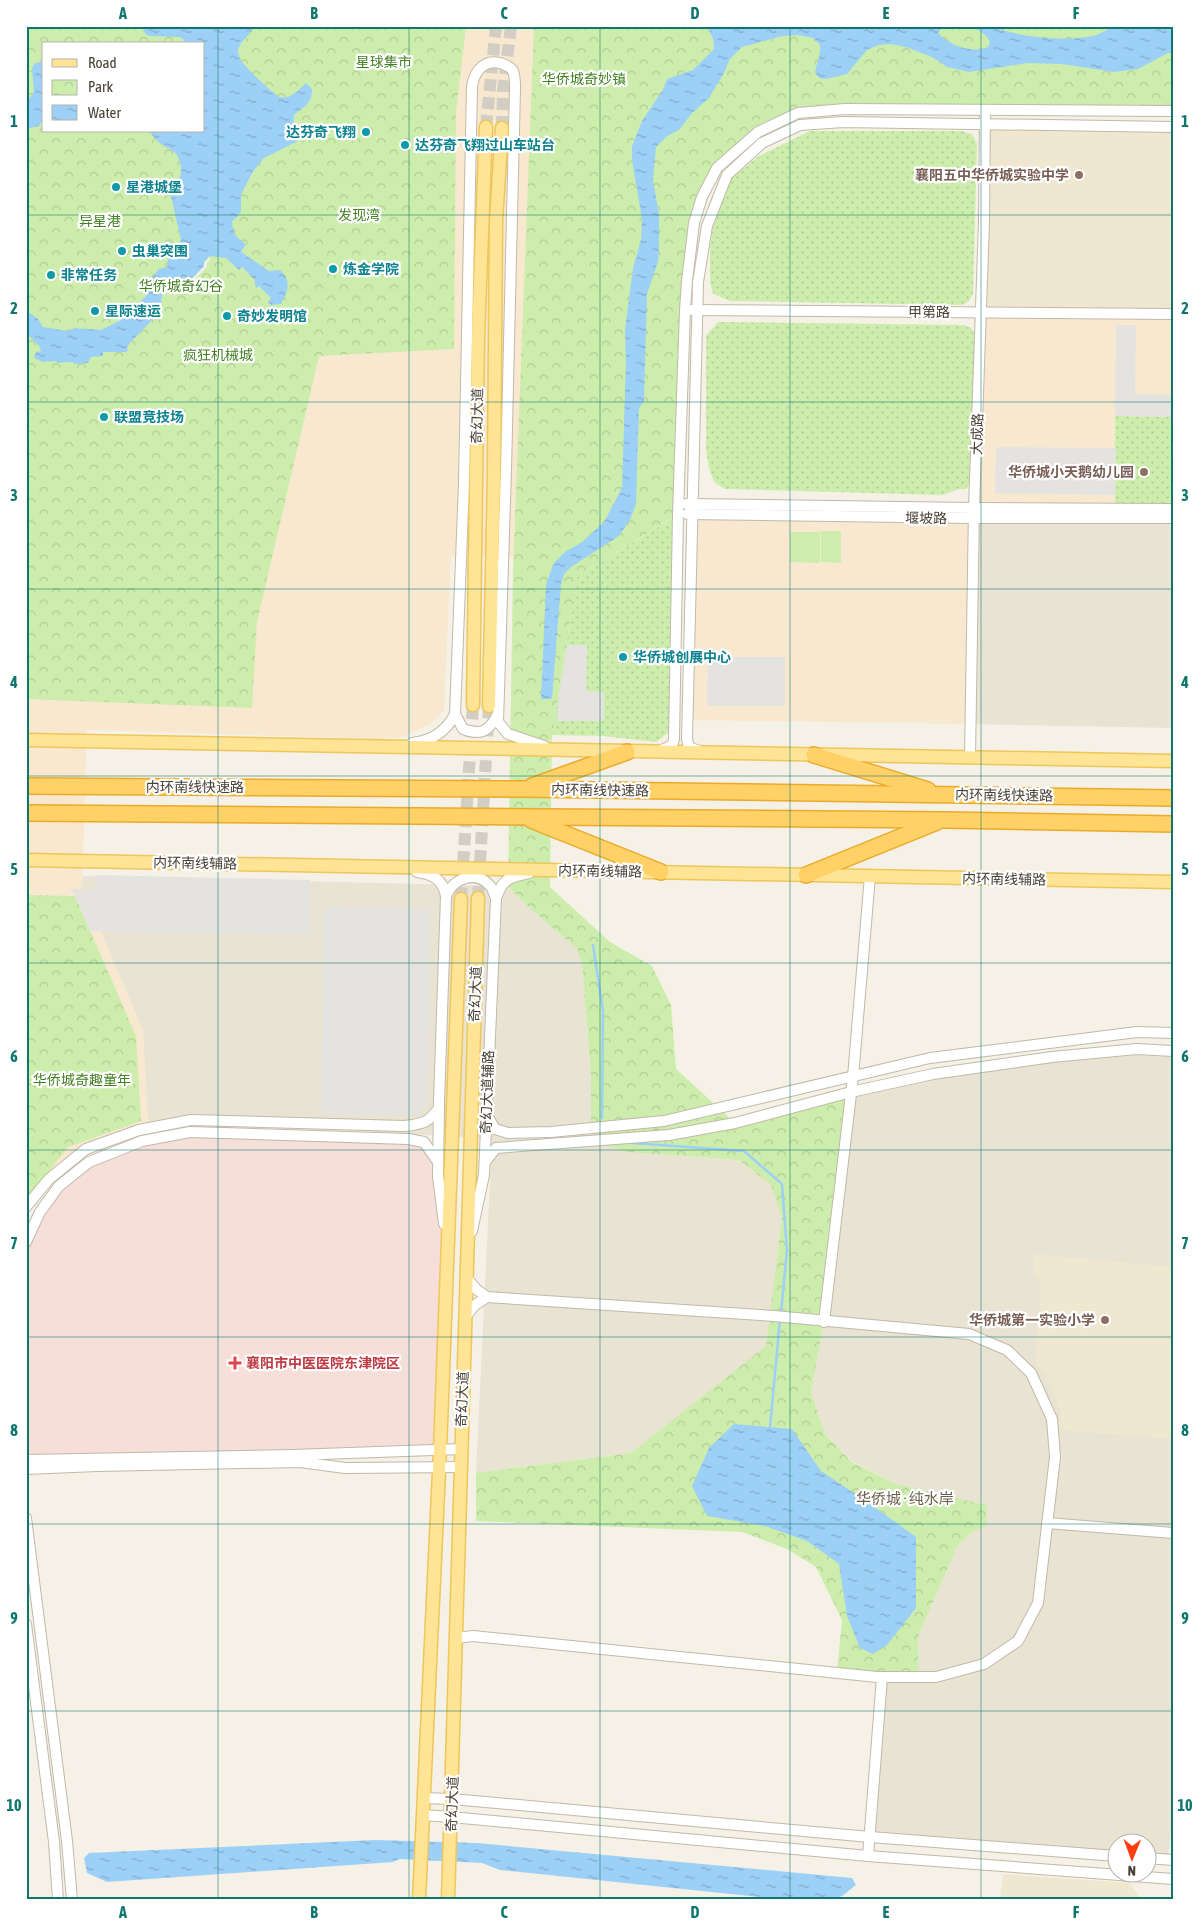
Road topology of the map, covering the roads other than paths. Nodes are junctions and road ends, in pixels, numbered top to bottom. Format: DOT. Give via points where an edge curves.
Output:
graph roads {
  1 [pos="986,110"];
  2 [pos="1173,111"];
  3 [pos="986,125"];
  4 [pos="486,127"];
  5 [pos="1173,127"];
  6 [pos="502,128"];
  7 [pos="685,310"];
  8 [pos="697,310"];
  9 [pos="980,312"];
  10 [pos="1173,314"];
  11 [pos="496,319"];
  12 [pos="479,322"];
  13 [pos="467,349"];
  14 [pos="508,350"];
  15 [pos="465,453"];
  16 [pos="507,454"];
  17 [pos="477,481"];
  18 [pos="494,484"];
  19 [pos="679,509"];
  20 [pos="692,509"];
  21 [pos="1173,509"];
  22 [pos="974,513"];
  23 [pos="1173,518"];
  24 [pos="473,705"];
  25 [pos="494,710"];
  26 [pos="454,714"];
  27 [pos="26,740"];
  28 [pos="376,747"];
  29 [pos="559,750"];
  30 [pos="627,752"];
  31 [pos="656,752"];
  32 [pos="705,753"];
  33 [pos="814,755"];
  34 [pos="970,757"];
  35 [pos="1172,761"];
  36 [pos="26,779"];
  37 [pos="26,786"];
  38 [pos="70,787"];
  39 [pos="522,790"];
  40 [pos="944,794"];
  41 [pos="1173,798"];
  42 [pos="26,813"];
  43 [pos="523,816"];
  44 [pos="945,820"];
  45 [pos="1173,824"];
  46 [pos="26,860"];
  47 [pos="386,867"];
  48 [pos="541,870"];
  49 [pos="661,872"];
  50 [pos="806,875"];
  51 [pos="870,876"];
  52 [pos="1173,882"];
  53 [pos="446,896"];
  54 [pos="478,898"];
  55 [pos="496,898"];
  56 [pos="461,899"];
  57 [pos="1173,1033"];
  58 [pos="1173,1050"];
  59 [pos="853,1076"];
  60 [pos="851,1092"];
  61 [pos="439,1108"];
  62 [pos="486,1115"];
  63 [pos="438,1162"];
  64 [pos="484,1162"];
  65 [pos="26,1207"];
  66 [pos="26,1242"];
  67 [pos="448,1250"];
  68 [pos="467,1254"];
  69 [pos="466,1278"];
  70 [pos="487,1297"];
  71 [pos="465,1317"];
  72 [pos="824,1322"];
  73 [pos="461,1449"];
  74 [pos="440,1450"];
  75 [pos="26,1460"];
  76 [pos="438,1466"];
  77 [pos="460,1467"];
  78 [pos="26,1469"];
  79 [pos="26,1518"];
  80 [pos="1047,1523"];
  81 [pos="1173,1533"];
  82 [pos="26,1624"];
  83 [pos="456,1638"];
  84 [pos="882,1677"];
  85 [pos="424,1798"];
  86 [pos="452,1799"];
  87 [pos="423,1815"];
  88 [pos="451,1816"];
  89 [pos="870,1837"];
  90 [pos="1106,1855"];
  91 [pos="868,1856"];
  92 [pos="1156,1859"];
  93 [pos="1173,1860"];
  94 [pos="1173,1879"];
  95 [pos="58,1900"];
  96 [pos="72,1900"];
  97 [pos="419,1900"];
  98 [pos="448,1900"];
  1 -- 2 [label="street"];
  1 -- 3 [label="street, 大成路"];
  1 -- 7 [label="street" via="844,109 798,113 758,132 717,168 702,197 693,232"];
  3 -- 5 [label="street"];
  3 -- 8 [label="street" via="843,122 800,125 762,143 728,175 716,200 702,252"];
  3 -- 9 [label="street, 大成路"];
  4 -- 12 [label="main road, 奇幻大道"];
  6 -- 11 [label="main road, 奇幻大道" via="496,221"];
  7 -- 8 [label="street, 甲第路"];
  7 -- 19 [label="street"];
  8 -- 9 [label="street, 甲第路"];
  8 -- 20 [label="street"];
  9 -- 10 [label="street, 甲第路"];
  9 -- 22 [label="street, 大成路"];
  11 -- 14 [label="street"];
  11 -- 18 [label="main road, 奇幻大道"];
  12 -- 13 [label="street"];
  12 -- 17 [label="main road, 奇幻大道"];
  13 -- 14 [label="street" via="472,86 478,69 493,62 510,67 514,73 515,88"];
  13 -- 15 [label="street"];
  14 -- 16 [label="street"];
  15 -- 17 [label="street"];
  15 -- 26 [label="street"];
  16 -- 18 [label="street"];
  16 -- 25 [label="street"];
  17 -- 24 [label="main road, 奇幻大道"];
  18 -- 25 [label="main road, 奇幻大道"];
  19 -- 20 [label="street, 堰坡路"];
  19 -- 31 [label="street" via="674,739 670,747"];
  20 -- 22 [label="street, 堰坡路"];
  20 -- 32 [label="street" via="687,744"];
  21 -- 22 [label="street, 堰坡路"];
  22 -- 23 [label="street, 堰坡路"];
  22 -- 34 [label="street, 大成路"];
  25 -- 26 [label="street" via="491,726 481,732 463,729"];
  25 -- 29 [label="street" via="498,722 508,734"];
  26 -- 28 [label="street" via="440,734 422,742"];
  27 -- 28 [label="main road"];
  28 -- 29 [label="main road"];
  29 -- 30 [label="main road"];
  30 -- 31 [label="main road"];
  30 -- 39 [label="highway"];
  31 -- 32 [label="main road"];
  32 -- 33 [label="main road"];
  33 -- 34 [label="main road"];
  33 -- 40 [label="highway"];
  34 -- 35 [label="main road"];
  36 -- 38 [label="highway"];
  37 -- 38 [label="highway, 内环南线快速路"];
  38 -- 39 [label="highway, 内环南线快速路"];
  39 -- 40 [label="highway, 内环南线快速路"];
  40 -- 41 [label="highway, 内环南线快速路"];
  42 -- 43 [label="highway, 内环南线快速路"];
  43 -- 44 [label="highway, 内环南线快速路"];
  43 -- 49 [label="highway"];
  44 -- 45 [label="highway, 内环南线快速路"];
  44 -- 50 [label="highway"];
  46 -- 47 [label="main road, 内环南线辅路"];
  47 -- 48 [label="main road, 内环南线辅路"];
  47 -- 53 [label="street" via="430,874 439,880"];
  48 -- 49 [label="main road, 内环南线辅路"];
  48 -- 55 [label="street" via="508,878 499,888"];
  49 -- 50 [label="main road, 内环南线辅路"];
  50 -- 51 [label="main road, 内环南线辅路"];
  51 -- 52 [label="main road, 内环南线辅路"];
  51 -- 59 [label="street"];
  53 -- 55 [label="street" via="449,886 460,879 472,877 491,887"];
  53 -- 61 [label="street"];
  54 -- 68 [label="main road, 奇幻大道"];
  55 -- 62 [label="street, 奇幻大道辅路"];
  56 -- 67 [label="main road, 奇幻大道"];
  57 -- 59 [label="street" via="1137,1032 930,1058"];
  58 -- 60 [label="street" via="1137,1049 1052,1057 933,1074"];
  59 -- 60 [label="street"];
  59 -- 62 [label="street" via="654,1122 508,1133 495,1129"];
  60 -- 64 [label="street" via="734,1123 669,1135 496,1148"];
  60 -- 72 [label="street"];
  61 -- 63 [label="street"];
  61 -- 65 [label="street" via="430,1120 404,1126 191,1120 140,1130 86,1148 48,1178"];
  62 -- 64 [label="street, 奇幻大道辅路"];
  63 -- 66 [label="street" via="424,1142 408,1139 190,1132 142,1141 89,1162 59,1186 40,1212"];
  63 -- 67 [label="street"];
  64 -- 68 [label="street, 奇幻大道辅路"];
  67 -- 74 [label="main road, 奇幻大道"];
  68 -- 69 [label="main road, 奇幻大道"];
  69 -- 70 [label="street"];
  69 -- 71 [label="main road, 奇幻大道"];
  70 -- 71 [label="street"];
  70 -- 72 [label="street"];
  71 -- 73 [label="main road, 奇幻大道"];
  72 -- 80 [label="street" via="969,1334 1007,1350 1031,1373 1052,1419 1055,1457"];
  73 -- 74 [label="street"];
  73 -- 77 [label="main road, 奇幻大道"];
  74 -- 75 [label="street"];
  74 -- 76 [label="main road, 奇幻大道"];
  76 -- 77 [label="street"];
  76 -- 78 [label="street" via="345,1468 300,1462"];
  76 -- 85 [label="main road, 奇幻大道"];
  77 -- 83 [label="main road, 奇幻大道"];
  79 -- 96 [label="street"];
  80 -- 81 [label="street"];
  80 -- 84 [label="street" via="1038,1603 1018,1641 984,1664 974,1667 936,1677"];
  82 -- 95 [label="street" via="54,1842"];
  83 -- 84 [label="street" via="473,1636"];
  83 -- 86 [label="main road, 奇幻大道"];
  84 -- 89 [label="street"];
  85 -- 86 [label="street"];
  85 -- 87 [label="main road, 奇幻大道"];
  86 -- 88 [label="main road, 奇幻大道"];
  86 -- 89 [label="street"];
  87 -- 88 [label="street"];
  87 -- 97 [label="main road, 奇幻大道"];
  88 -- 91 [label="street"];
  88 -- 98 [label="main road, 奇幻大道"];
  89 -- 90 [label="street"];
  89 -- 91 [label="street"];
  91 -- 94 [label="street"];
  92 -- 93 [label="street"];
}
